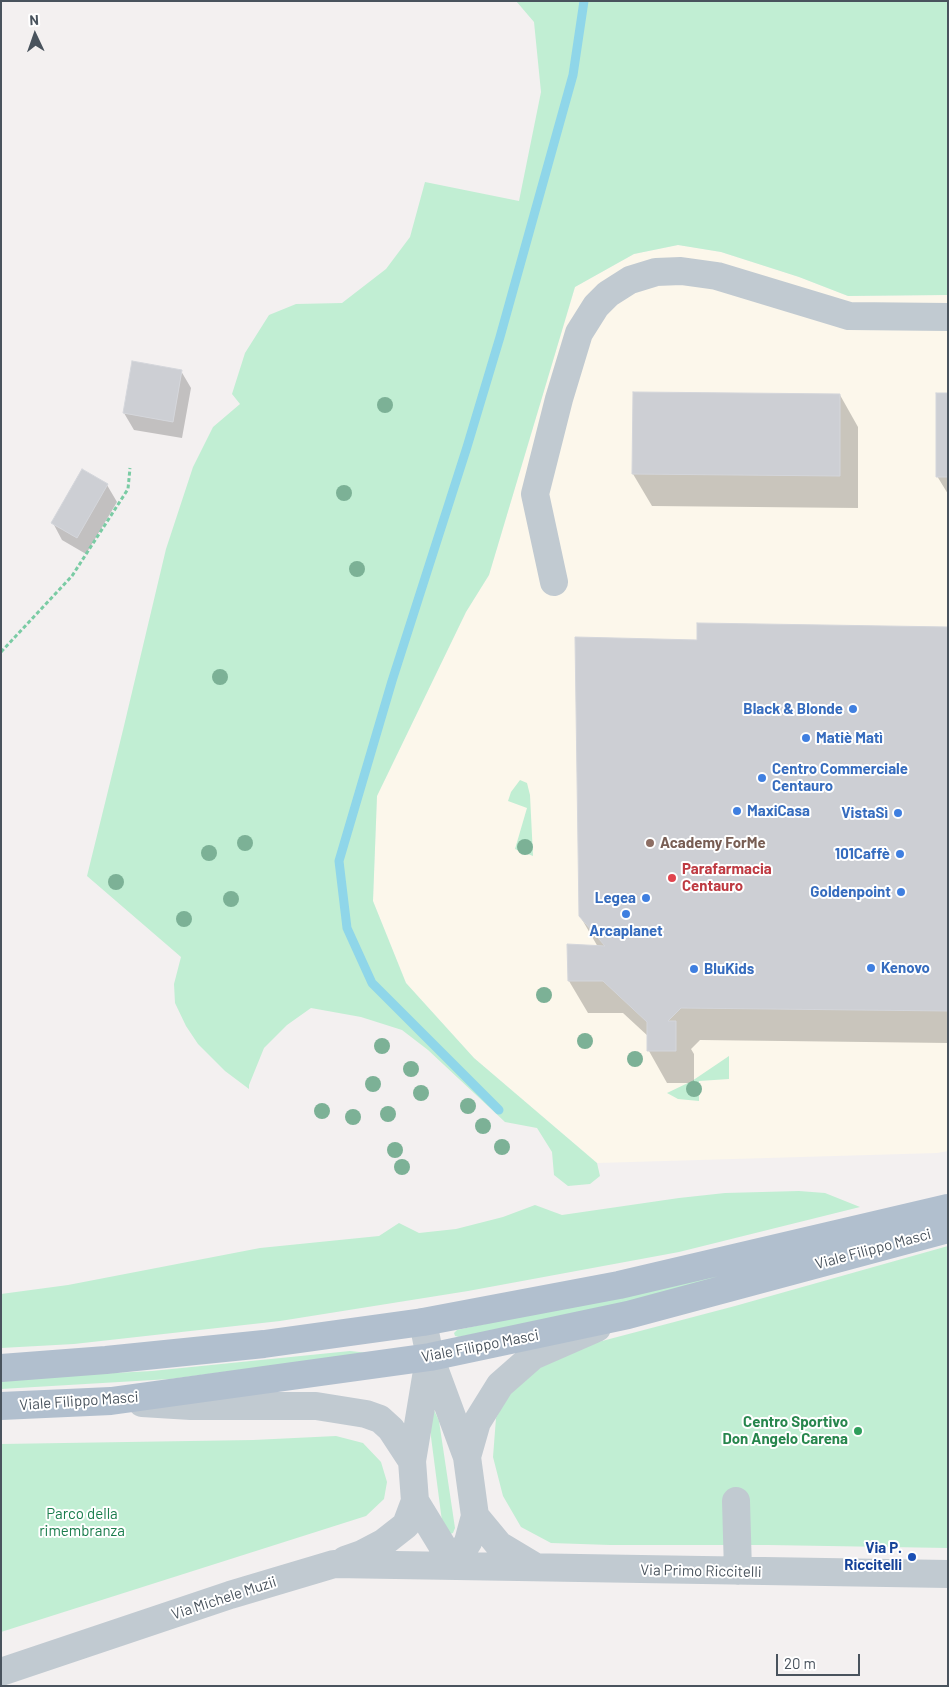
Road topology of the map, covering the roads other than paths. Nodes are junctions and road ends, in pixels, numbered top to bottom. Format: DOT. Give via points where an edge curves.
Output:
graph roads {
  1 [pos="948,317"];
  2 [pos="554,582"];
  3 [pos="948,1208"];
  4 [pos="948,1229"];
  5 [pos="628,1315"];
  6 [pos="423,1322"];
  7 [pos="430,1357"];
  8 [pos="1,1368"];
  9 [pos="111,1401"];
  10 [pos="1,1406"];
  11 [pos="467,1457"];
  12 [pos="412,1461"];
  13 [pos="736,1501"];
  14 [pos="415,1502"];
  15 [pos="475,1516"];
  16 [pos="334,1564"];
  17 [pos="454,1565"];
  18 [pos="538,1568"];
  19 [pos="738,1571"];
  20 [pos="948,1574"];
  21 [pos="1,1672"];
  1 -- 2 [label="street" via="849,316 717,276 681,271 656,272 630,280 608,294 579,333 535,494"];
  3 -- 6 [label="main road, Viale Filippo Masci" via="619,1285"];
  4 -- 5 [label="main road, Viale Filippo Masci"];
  5 -- 7 [label="main road, Viale Filippo Masci"];
  5 -- 11 [label="street" via="533,1356 513,1373 500,1385 477,1422"];
  6 -- 7 [label="street"];
  6 -- 8 [label="main road, Viale Filippo Masci" via="264,1344"];
  7 -- 9 [label="main road, Viale Filippo Masci"];
  7 -- 11 [label="street"];
  7 -- 12 [label="street"];
  9 -- 10 [label="main road, Viale Filippo Masci"];
  9 -- 12 [label="street" via="191,1406 316,1406 366,1414 391,1428"];
  11 -- 15 [label="street"];
  12 -- 14 [label="street"];
  13 -- 19 [label="street"];
  14 -- 16 [label="street" via="406,1525 384,1543"];
  14 -- 17 [label="street"];
  15 -- 17 [label="street" via="468,1542"];
  15 -- 18 [label="street" via="499,1545"];
  16 -- 17 [label="street, Via Michele Muzii"];
  16 -- 21 [label="street, Via Michele Muzii" via="230,1595"];
  17 -- 18 [label="street, Via Primo Riccitelli"];
  18 -- 19 [label="street, Via Primo Riccitelli"];
  19 -- 20 [label="street, Via Primo Riccitelli"];
}
